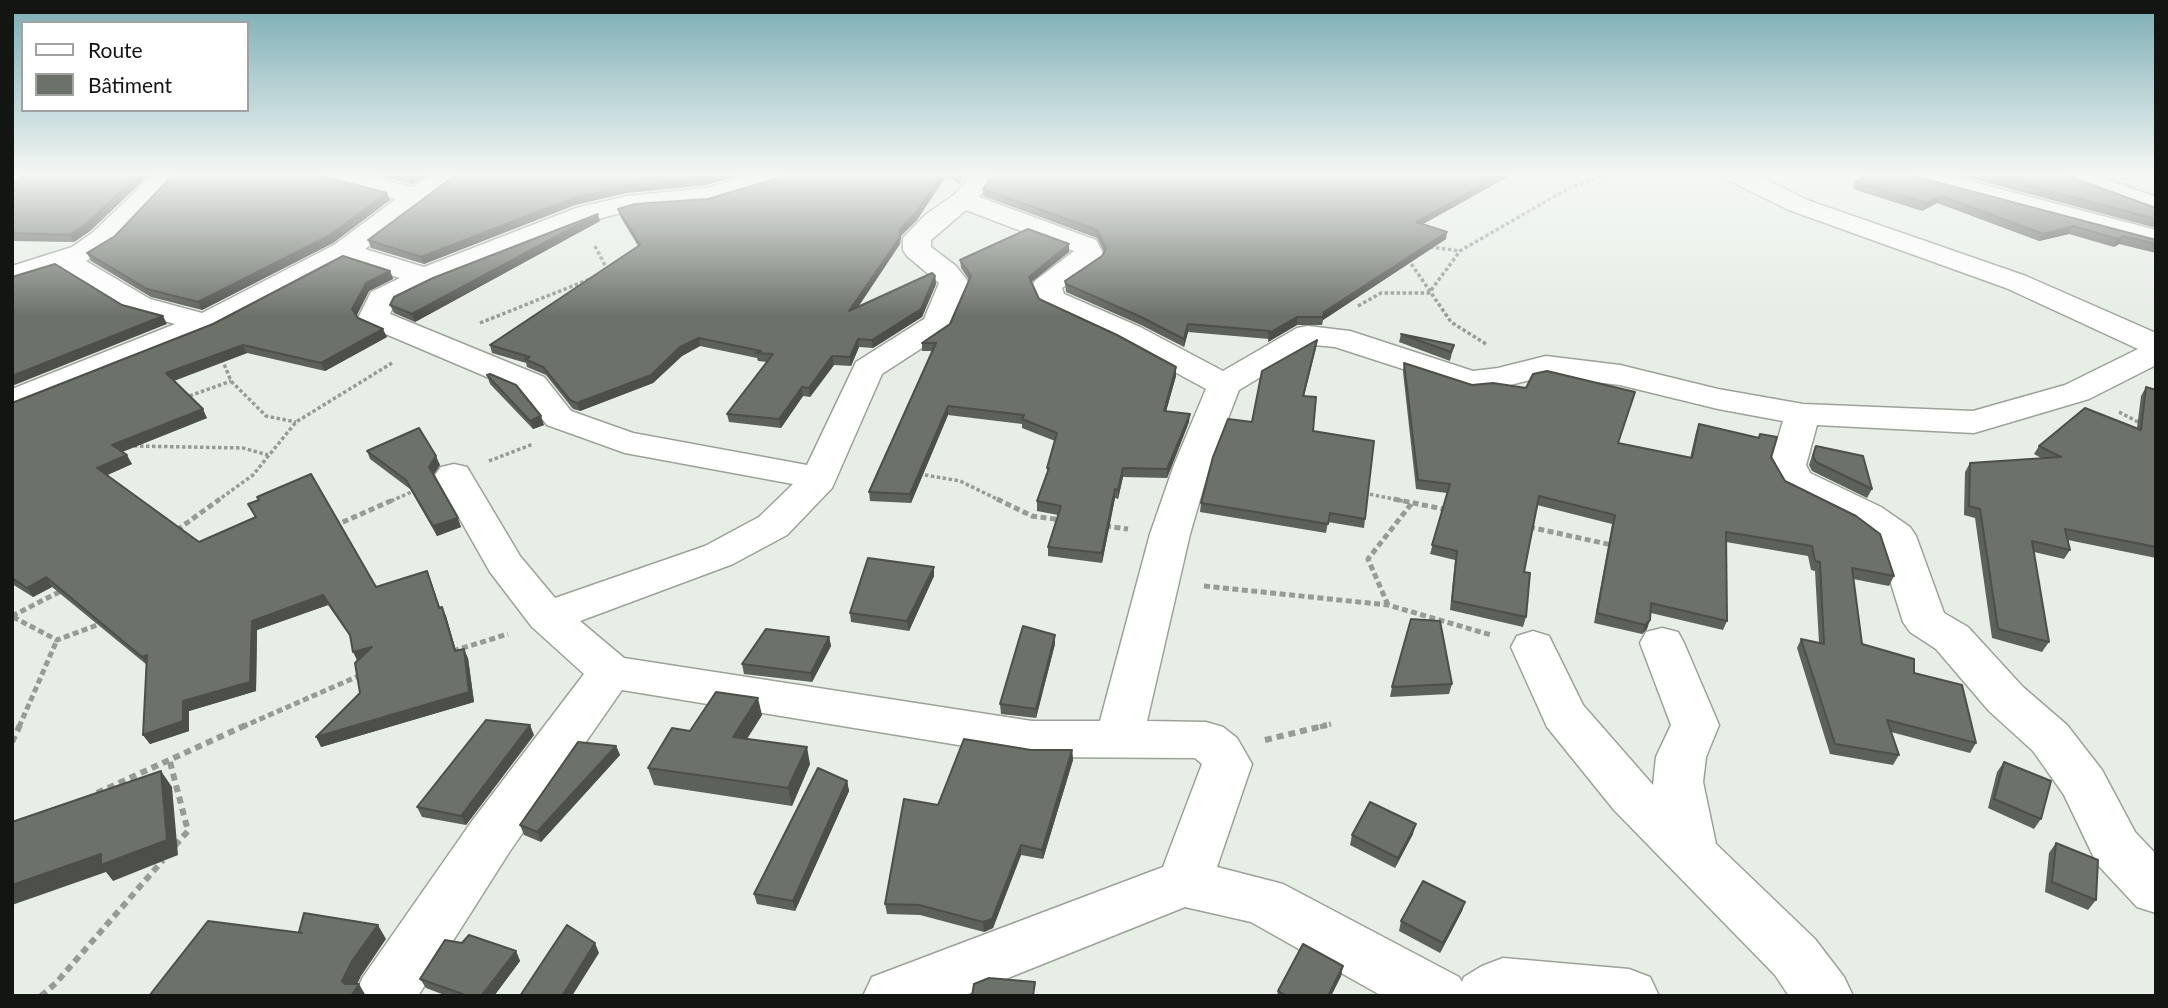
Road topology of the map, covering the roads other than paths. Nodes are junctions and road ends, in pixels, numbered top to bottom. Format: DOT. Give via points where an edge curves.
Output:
graph roads {
  1 [pos="119,221"];
  2 [pos="383,221"];
  3 [pos="567,221"];
  4 [pos="934,221"];
  5 [pos="1037,221"];
  6 [pos="1843,221"];
  7 [pos="2092,221"];
  8 [pos="2156,238"];
  9 [pos="344,251"];
  10 [pos="65,260"];
  11 [pos="12,275"];
  12 [pos="425,278"];
  13 [pos="205,323"];
  14 [pos="2156,345"];
  15 [pos="2156,352"];
  16 [pos="1224,385"];
  17 [pos="12,401"];
  18 [pos="1802,414"];
  19 [pos="454,475"];
  20 [pos="819,480"];
  21 [pos="547,617"];
  22 [pos="1662,643"];
  23 [pos="1533,647"];
  24 [pos="611,672"];
  25 [pos="1119,739"];
  26 [pos="1691,853"];
  27 [pos="1184,883"];
  28 [pos="2156,890"];
  29 [pos="384,996"];
  30 [pos="893,996"];
  31 [pos="1438,996"];
  32 [pos="1485,996"];
  33 [pos="1629,996"];
  34 [pos="1822,996"];
  1 -- 10 [label="street" via="102,239"];
  2 -- 9 [label="street"];
  3 -- 12 [label="street"];
  4 -- 20 [label="street" via="917,238 917,250 954,283 937,324 868,369"];
  5 -- 16 [label="street" via="1086,246 1090,255 1046,286 1051,299"];
  6 -- 14 [label="street" via="2016,282"];
  7 -- 8 [label="street"];
  9 -- 12 [label="street"];
  9 -- 13 [label="street"];
  10 -- 11 [label="street"];
  10 -- 13 [label="street" via="139,305"];
  12 -- 20 [label="street" via="382,298 373,318 532,384 559,418 625,442"];
  13 -- 17 [label="street"];
  15 -- 18 [label="street" via="2077,392 1974,422"];
  16 -- 18 [label="street" via="1308,335 1339,338 1471,380 1546,366 1620,375"];
  16 -- 25 [label="street" via="1170,534"];
  18 -- 28 [label="street" via="1788,465 1795,480 1867,515 1896,536 1925,622 1952,638 2006,699 2050,738 2084,784 2116,848"];
  19 -- 21 [label="street" via="504,563"];
  20 -- 21 [label="street" via="773,526 719,555"];
  21 -- 24 [label="street"];
  22 -- 26 [label="street" via="1695,725 1681,757 1678,782"];
  23 -- 26 [label="street" via="1564,715 1632,796"];
  24 -- 25 [label="street" via="1031,738"];
  24 -- 29 [label="street" via="491,836"];
  25 -- 27 [label="street" via="1206,740 1227,764"];
  26 -- 34 [label="street" via="1795,957"];
  27 -- 30 [label="street"];
  27 -- 31 [label="street" via="1263,901"];
  32 -- 33 [label="street" via="1503,985"];
}
